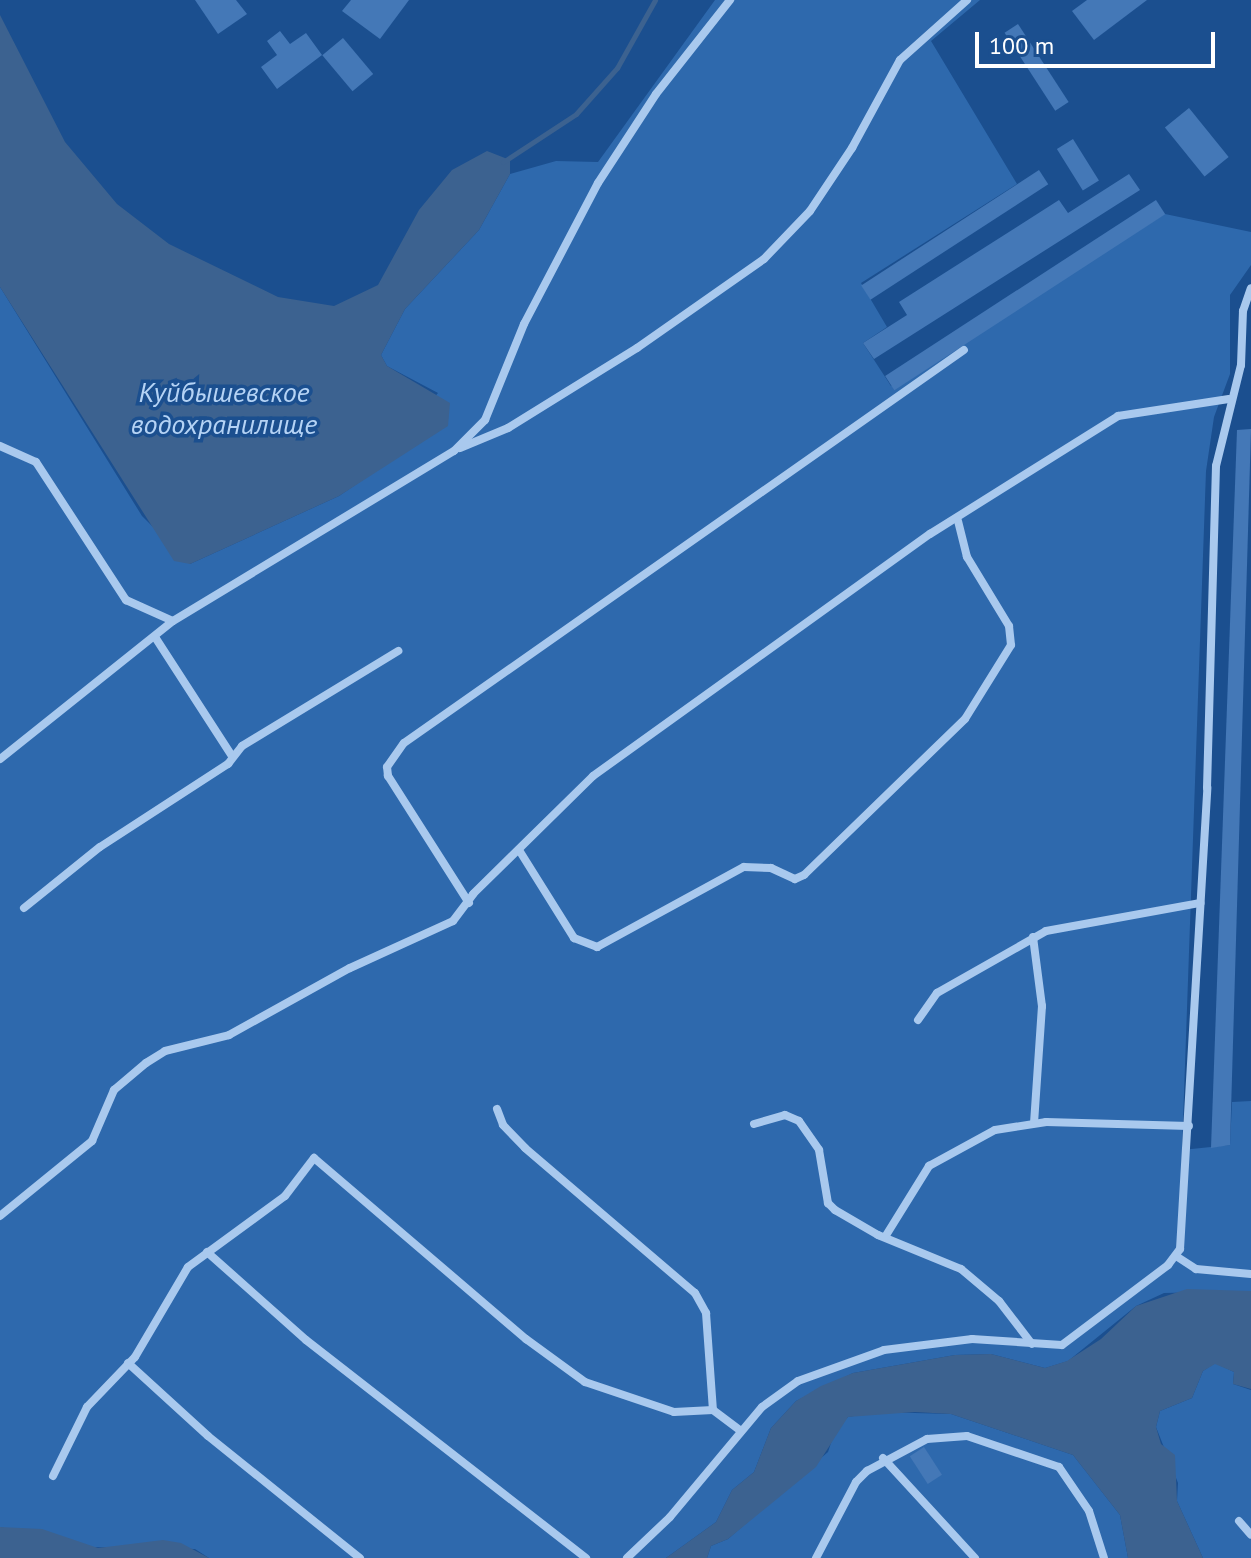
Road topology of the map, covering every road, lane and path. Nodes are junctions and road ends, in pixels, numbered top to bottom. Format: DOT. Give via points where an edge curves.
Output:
graph roads {
  1 [pos="730,0"];
  2 [pos="967,0"];
  3 [pos="1251,288"];
  4 [pos="964,350"];
  5 [pos="1229,399"];
  6 [pos="0,446"];
  7 [pos="454,451"];
  8 [pos="958,521"];
  9 [pos="173,621"];
  10 [pos="155,637"];
  11 [pos="398,651"];
  12 [pos="232,756"];
  13 [pos="0,759"];
  14 [pos="519,850"];
  15 [pos="469,903"];
  16 [pos="1200,903"];
  17 [pos="24,908"];
  18 [pos="1033,937"];
  19 [pos="918,1020"];
  20 [pos="497,1109"];
  21 [pos="1034,1123"];
  22 [pos="754,1124"];
  23 [pos="1189,1126"];
  24 [pos="0,1216"];
  25 [pos="885,1237"];
  26 [pos="207,1252"];
  27 [pos="1176,1256"];
  28 [pos="1251,1274"];
  29 [pos="1032,1344"];
  30 [pos="128,1363"];
  31 [pos="713,1410"];
  32 [pos="741,1431"];
  33 [pos="883,1458"];
  34 [pos="53,1476"];
  35 [pos="1239,1521"];
  36 [pos="1251,1535"];
  37 [pos="360,1558"];
  38 [pos="586,1558"];
  39 [pos="627,1558"];
  40 [pos="816,1558"];
  41 [pos="975,1558"];
  42 [pos="1104,1558"];
  1 -- 7 [label="street" via="656,94 598,183 524,324 485,420"];
  2 -- 7 [label="street" via="900,60 810,211 764,259 700,307 508,428"];
  3 -- 5 [label="street" via="1243,311 1241,365"];
  4 -- 15 [label="street" via="404,743 387,767 392,787"];
  5 -- 8 [label="street" via="1118,416"];
  5 -- 16 [label="street" via="1216,466"];
  6 -- 9 [label="street" via="36,462 126,600"];
  7 -- 9 [label="street"];
  8 -- 14 [label="street" via="930,534 593,776"];
  8 -- 14 [label="street" via="967,557 1009,626 1011,645 965,719 804,875 795,879 771,868 744,867 597,947 574,938"];
  9 -- 10 [label="street"];
  10 -- 12 [label="street"];
  10 -- 13 [label="street"];
  11 -- 12 [label="street"];
  12 -- 17 [label="street" via="100,847"];
  14 -- 15 [label="street"];
  15 -- 24 [label="street" via="453,921 350,968 229,1035 165,1051 146,1063 114,1090 92,1141"];
  16 -- 18 [label="street" via="1061,927"];
  16 -- 23 [label="street"];
  18 -- 19 [label="street" via="937,993"];
  18 -- 21 [label="street" via="1042,1006"];
  20 -- 31 [label="street" via="503,1125 525,1148 695,1293 706,1313"];
  21 -- 23 [label="street"];
  21 -- 25 [label="street" via="980,1136 929,1166"];
  22 -- 25 [label="street" via="785,1115 799,1121 819,1150 828,1203 853,1223"];
  23 -- 27 [label="street"];
  25 -- 29 [label="street" via="961,1269 999,1301"];
  26 -- 30 [label="street" via="188,1267"];
  26 -- 31 [label="street" via="285,1196 314,1158 526,1339 585,1382 674,1412"];
  26 -- 38 [label="street" via="306,1340"];
  27 -- 28 [label="street" via="1196,1269"];
  27 -- 29 [label="street" via="1074,1338 1062,1345"];
  29 -- 32 [label="street" via="972,1339 859,1356 798,1381 762,1407"];
  30 -- 34 [label="street" via="87,1407"];
  30 -- 37 [label="street"];
  31 -- 32 [label="street"];
  32 -- 39 [label="street" via="670,1517"];
  33 -- 40 [label="street" via="856,1482"];
  33 -- 41 [label="street"];
  33 -- 42 [label="street" via="927,1439 967,1436 1047,1459 1059,1467 1089,1511"];
  35 -- 36 [label="street"];
}
